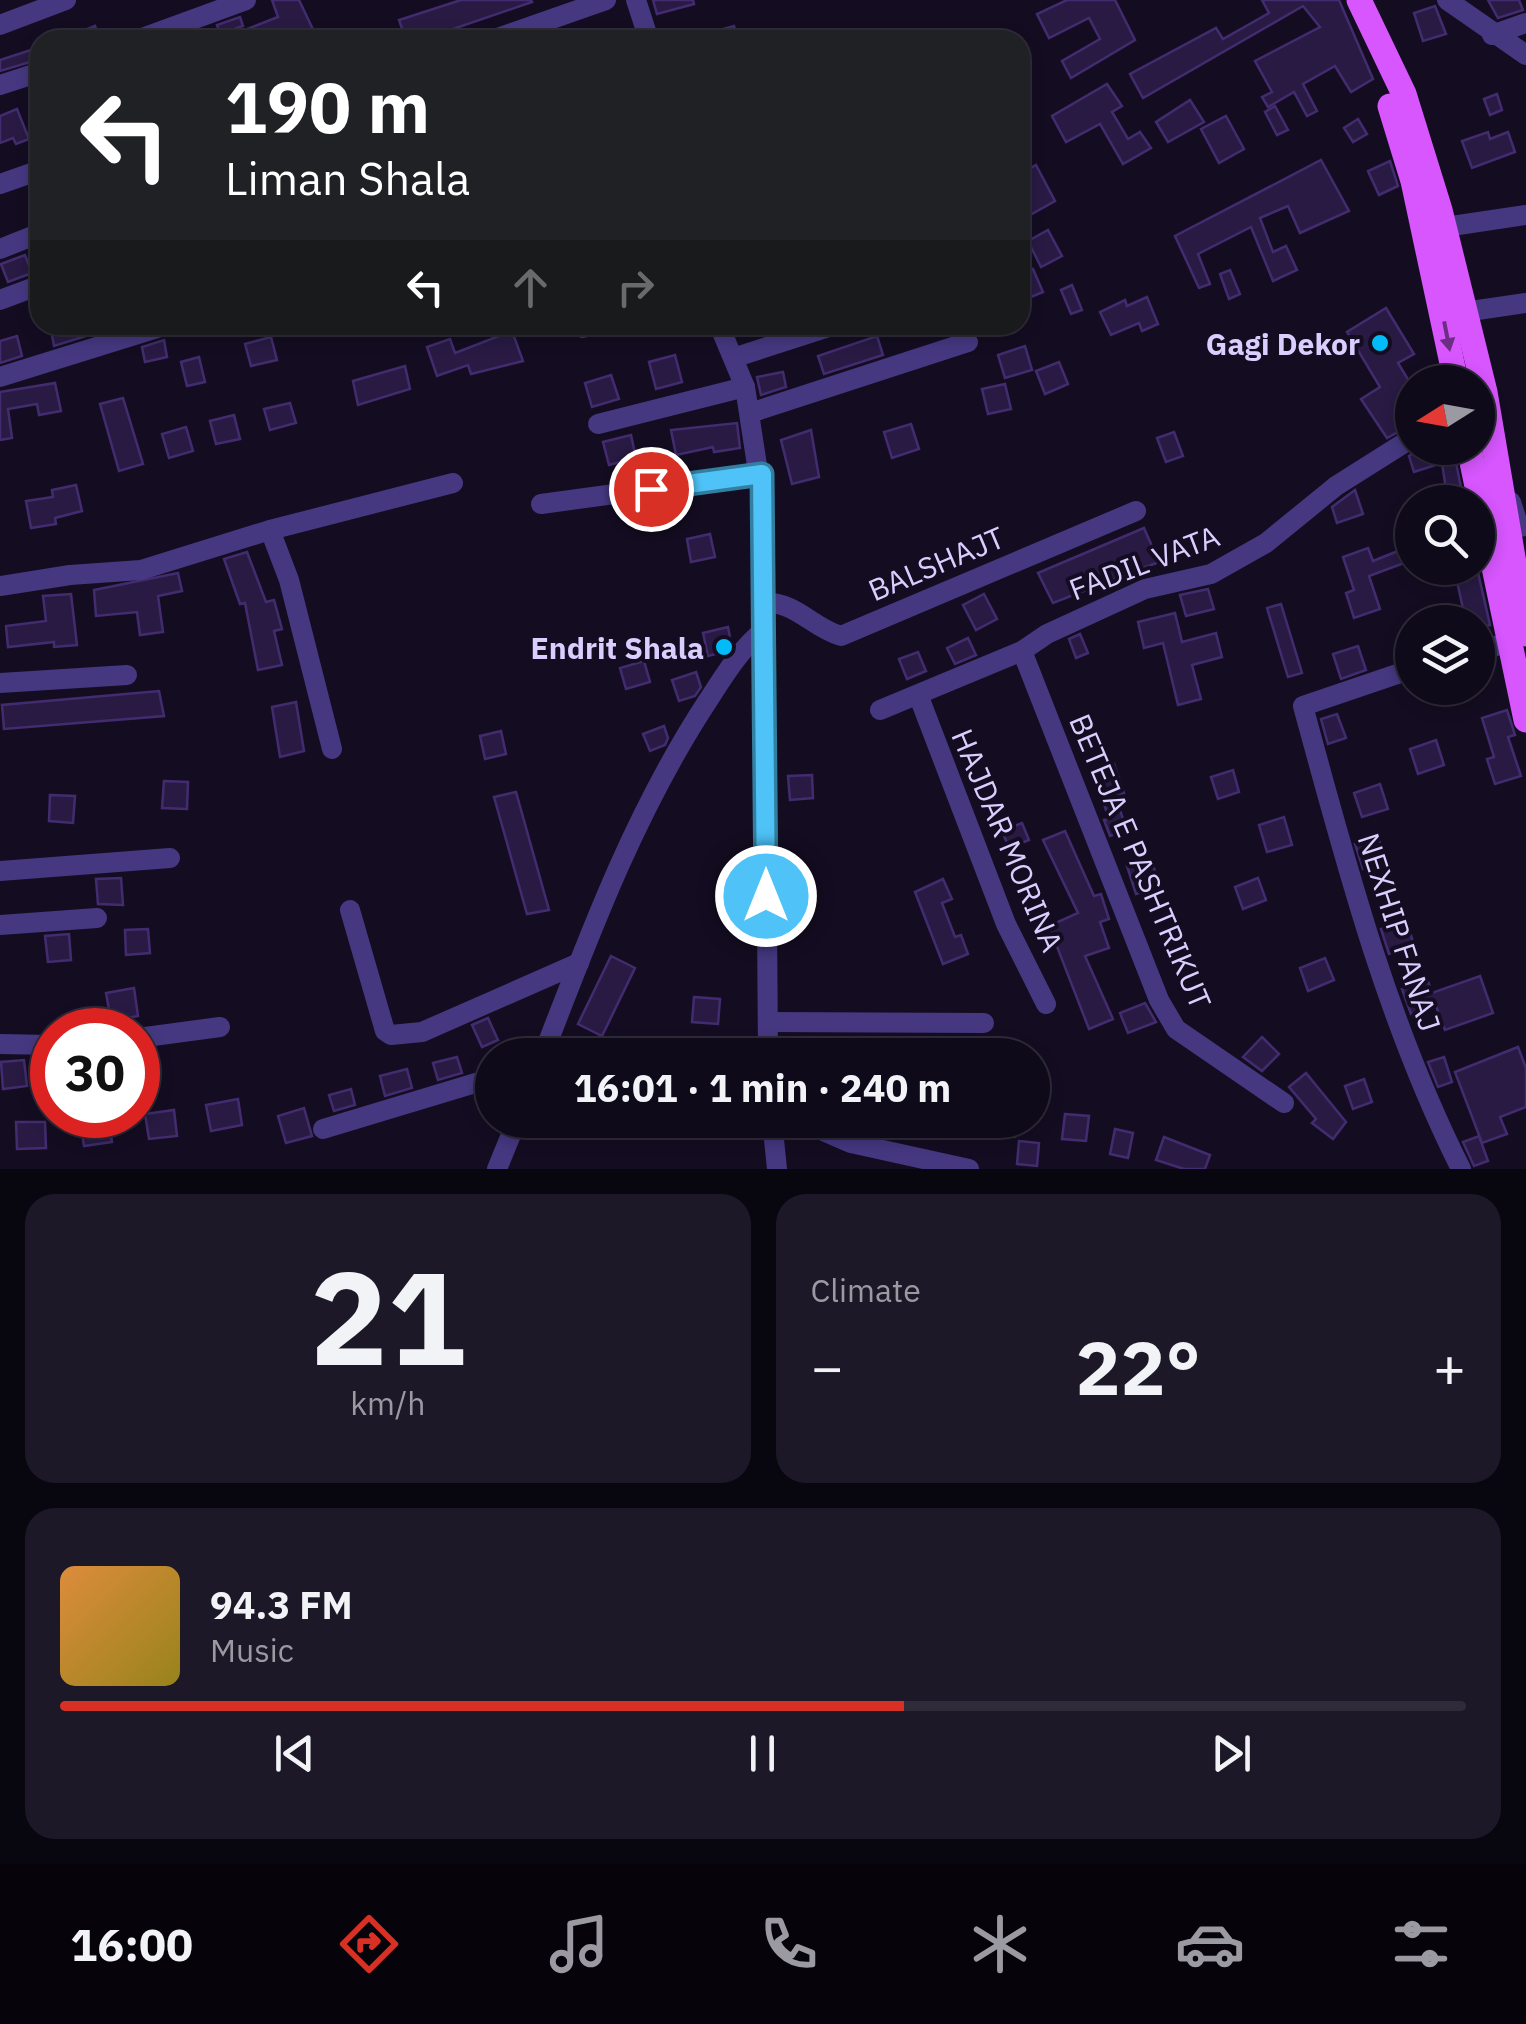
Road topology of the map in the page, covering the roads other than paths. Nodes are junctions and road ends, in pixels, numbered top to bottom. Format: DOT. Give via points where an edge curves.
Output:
graph roads {
  1 [pos="66,0"];
  2 [pos="246,0"];
  3 [pos="606,0"];
  4 [pos="636,0"];
  5 [pos="1344,0"];
  6 [pos="1359,0"];
  7 [pos="1447,0"];
  8 [pos="1526,22"];
  9 [pos="0,26"];
  10 [pos="164,30"];
  11 [pos="520,30"];
  12 [pos="646,30"];
  13 [pos="1492,34"];
  14 [pos="1526,55"];
  15 [pos="30,75"];
  16 [pos="0,85"];
  17 [pos="30,174"];
  18 [pos="0,184"];
  19 [pos="1526,216"];
  20 [pos="1436,219"];
  21 [pos="30,237"];
  22 [pos="0,249"];
  23 [pos="30,289"];
  24 [pos="0,300"];
  25 [pos="1526,303"];
  26 [pos="1464,312"];
  27 [pos="135,335"];
  28 [pos="725,335"];
  29 [pos="805,335"];
  30 [pos="968,342"];
  31 [pos="736,358"];
  32 [pos="1454,365"];
  33 [pos="1471,365"];
  34 [pos="0,378"];
  35 [pos="744,387"];
  36 [pos="750,412"];
  37 [pos="598,424"];
  38 [pos="1395,449"];
  39 [pos="1485,465"];
  40 [pos="1490,465"];
  41 [pos="762,474"];
  42 [pos="453,483"];
  43 [pos="540,504"];
  44 [pos="1136,511"];
  45 [pos="1526,526"];
  46 [pos="270,530"];
  47 [pos="0,586"];
  48 [pos="764,602"];
  49 [pos="764,630"];
  50 [pos="1518,638"];
  51 [pos="1022,651"];
  52 [pos="127,675"];
  53 [pos="1395,675"];
  54 [pos="0,683"];
  55 [pos="919,697"];
  56 [pos="880,710"];
  57 [pos="1526,720"];
  58 [pos="332,749"];
  59 [pos="170,858"];
  60 [pos="0,871"];
  61 [pos="350,910"];
  62 [pos="97,918"];
  63 [pos="0,925"];
  64 [pos="578,964"];
  65 [pos="1046,1004"];
  66 [pos="768,1022"];
  67 [pos="984,1023"];
  68 [pos="220,1028"];
  69 [pos="160,1035"];
  70 [pos="550,1038"];
  71 [pos="768,1038"];
  72 [pos="0,1044"];
  73 [pos="30,1045"];
  74 [pos="475,1083"];
  75 [pos="1284,1103"];
  76 [pos="323,1129"];
  77 [pos="510,1138"];
  78 [pos="774,1138"];
  79 [pos="837,1138"];
  80 [pos="497,1169"];
  81 [pos="777,1169"];
  82 [pos="969,1169"];
  83 [pos="1461,1169"];
  1 -- 9 [label="street"];
  2 -- 10 [label="street"];
  3 -- 11 [label="street"];
  4 -- 12 [label="street"];
  5 -- 20 [label="main road"];
  6 -- 20 [label="main road" via="1404,94"];
  7 -- 13 [label="street"];
  8 -- 13 [label="street"];
  13 -- 14 [label="street"];
  15 -- 16 [label="street"];
  17 -- 18 [label="street"];
  19 -- 20 [label="street"];
  20 -- 26 [label="main road"];
  20 -- 32 [label="main road, one-way"];
  21 -- 22 [label="street"];
  23 -- 24 [label="street"];
  25 -- 26 [label="street"];
  26 -- 33 [label="main road"];
  27 -- 34 [label="street"];
  28 -- 31 [label="street"];
  29 -- 31 [label="street"];
  30 -- 36 [label="street"];
  31 -- 35 [label="street"];
  35 -- 36 [label="street"];
  35 -- 37 [label="street"];
  36 -- 41 [label="street"];
  38 -- 51 [label="street, FADIL VATA" via="1266,543 1211,574 1145,589"];
  39 -- 50 [label="main road"];
  40 -- 45 [label="street" via="1519,527"];
  41 -- 43 [label="street"];
  41 -- 48 [label="street"];
  42 -- 46 [label="street"];
  44 -- 48 [label="street, BALSHAJT" via="841,636 819,630 786,602"];
  46 -- 47 [label="street" via="141,570"];
  46 -- 58 [label="street"];
  48 -- 49 [label="street"];
  49 -- 64 [label="street" via="688,730 608,888"];
  49 -- 66 [label="street"];
  50 -- 57 [label="main road"];
  51 -- 55 [label="street, FADIL VATA"];
  51 -- 75 [label="street, BETEJA E PASHTRIKUT" via="1159,1000 1176,1029"];
  52 -- 54 [label="street"];
  53 -- 83 [label="street, NEXHIP FANAJ" via="1303,706 1351,890 1424,1095"];
  55 -- 56 [label="street, FADIL VATA"];
  55 -- 65 [label="street, HAJDAR MORINA" via="1006,924"];
  59 -- 60 [label="street"];
  61 -- 64 [label="street" via="391,1036 422,1032"];
  62 -- 63 [label="street"];
  64 -- 70 [label="street"];
  66 -- 67 [label="street"];
  66 -- 71 [label="street"];
  68 -- 69 [label="street"];
  72 -- 73 [label="street"];
  74 -- 76 [label="street"];
  77 -- 80 [label="street"];
  78 -- 81 [label="street"];
  79 -- 82 [label="street"];
}
